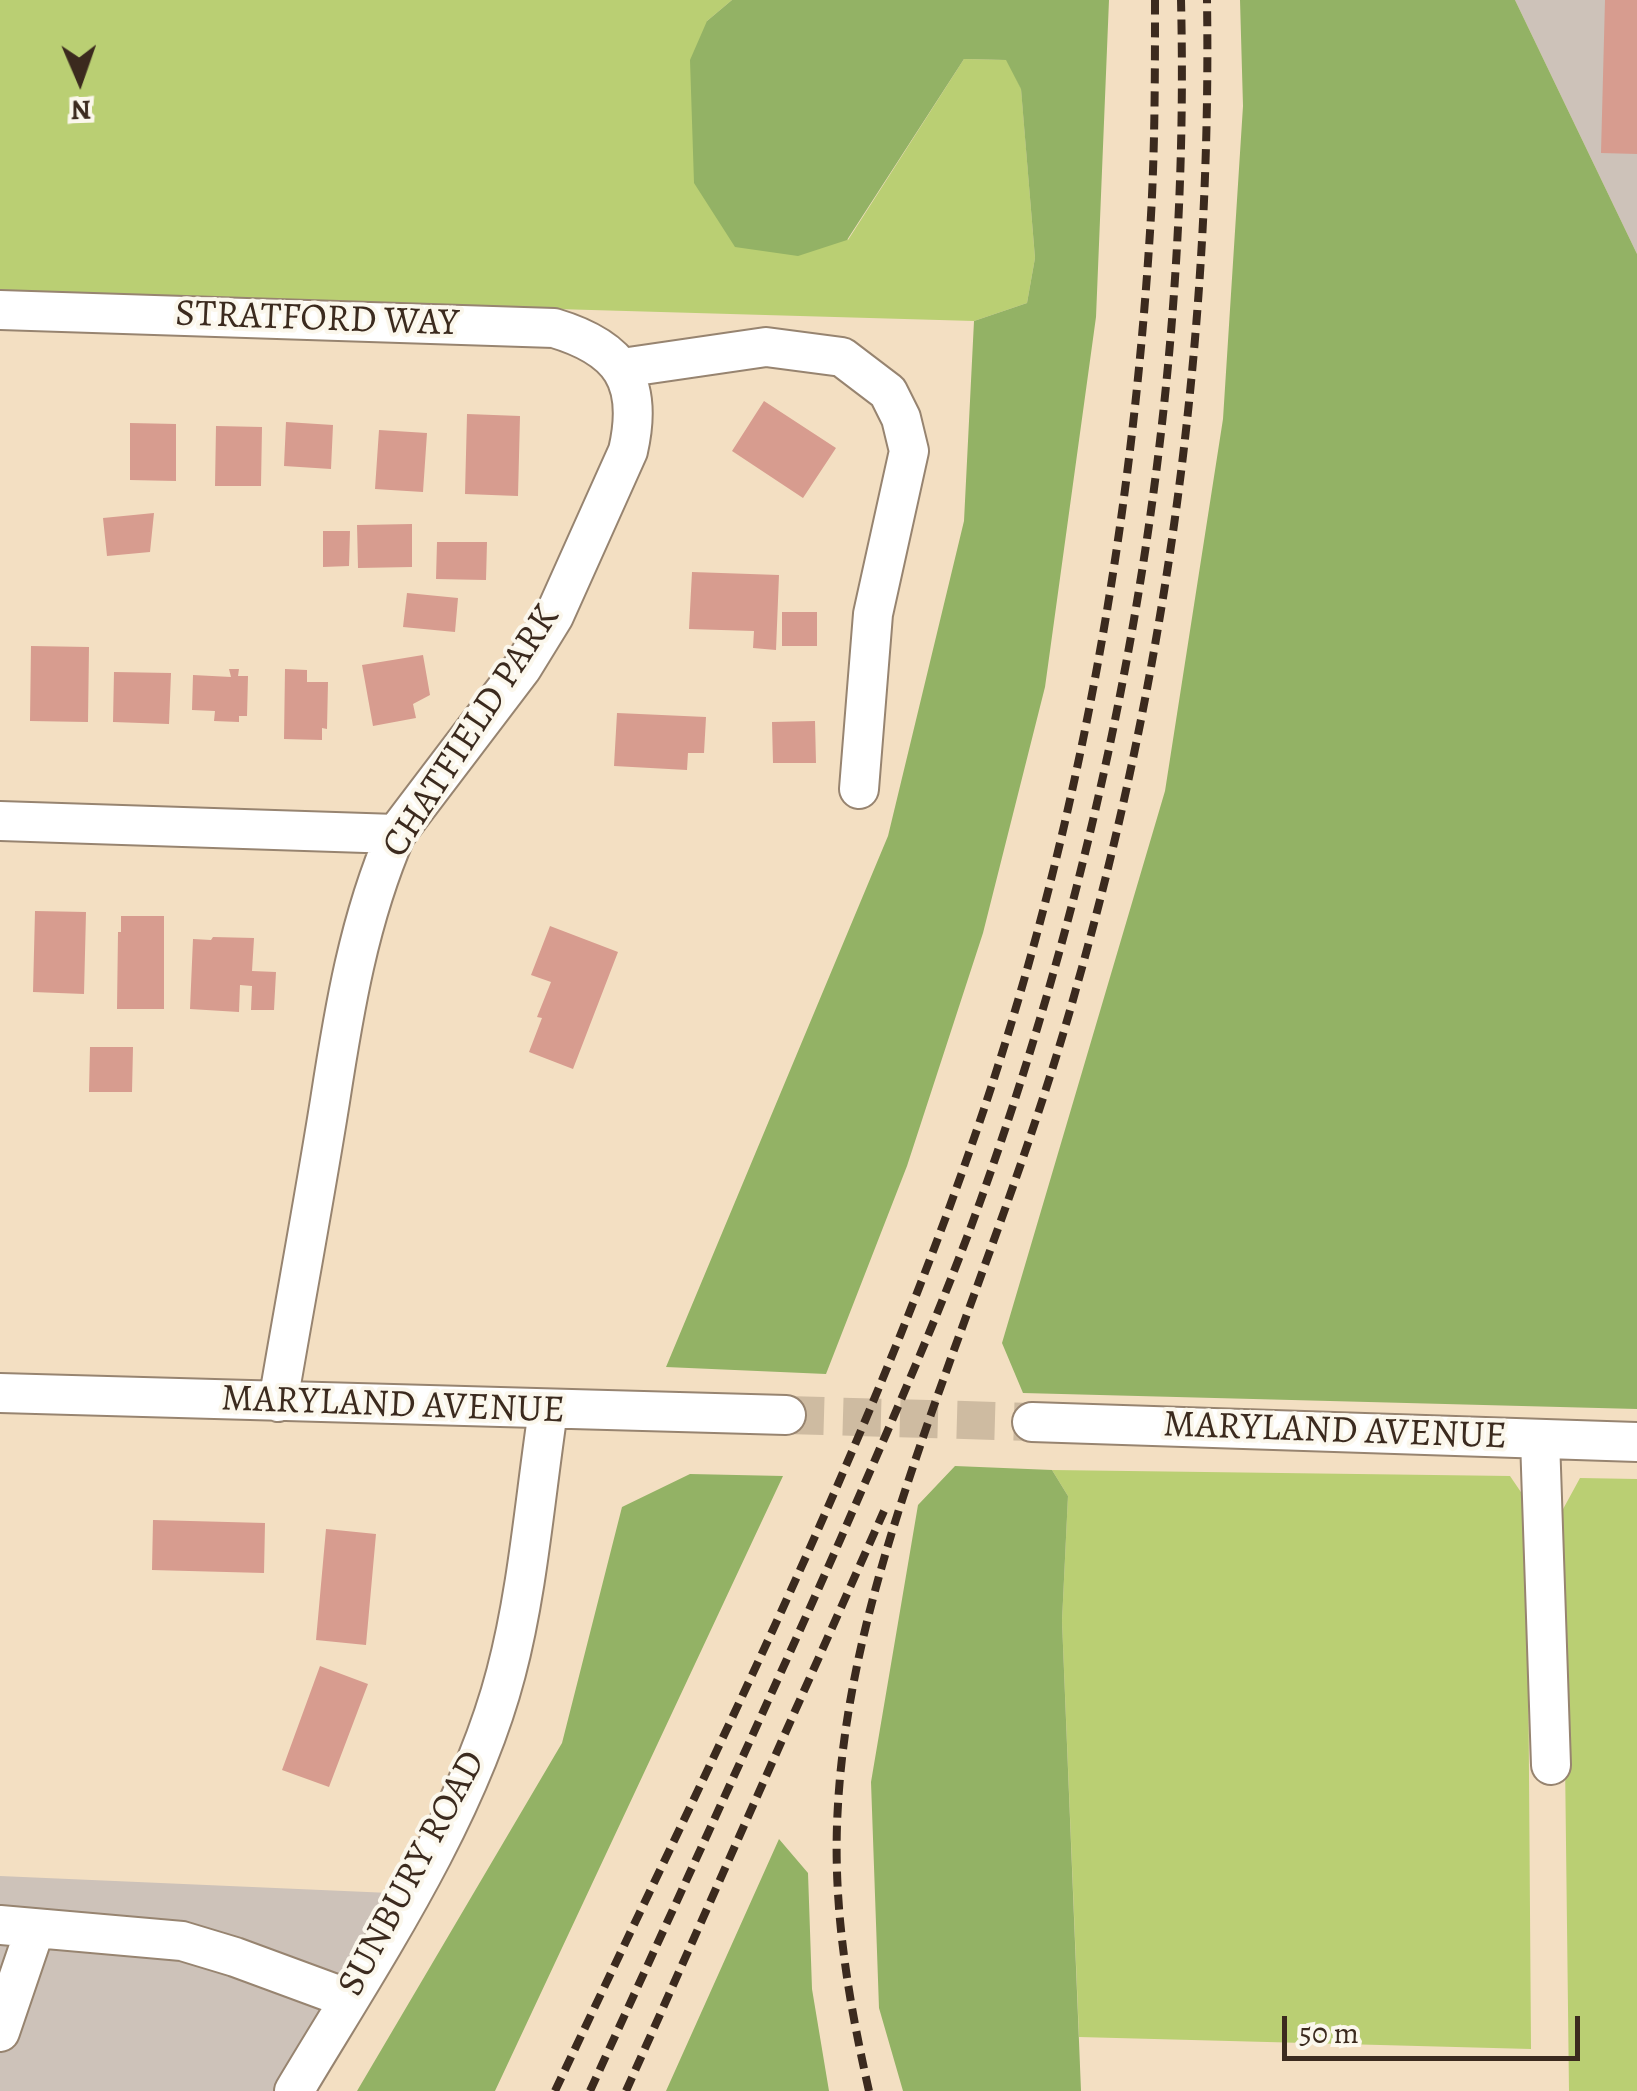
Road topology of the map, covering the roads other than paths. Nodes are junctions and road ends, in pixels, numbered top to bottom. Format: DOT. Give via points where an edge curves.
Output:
graph roads {
  1 [pos="0,310"];
  2 [pos="622,368"];
  3 [pos="860,789"];
  4 [pos="0,821"];
  5 [pos="396,834"];
  6 [pos="0,1393"];
  7 [pos="278,1402"];
  8 [pos="548,1411"];
  9 [pos="786,1416"];
  10 [pos="1032,1422"];
  11 [pos="1540,1439"];
  12 [pos="1637,1442"];
  13 [pos="1551,1765"];
  14 [pos="17,1927"];
  15 [pos="349,1999"];
  16 [pos="0,2032"];
  17 [pos="294,2091"];
  1 -- 2 [label="street, STRATFORD WAY" via="554,328 590,338"];
  2 -- 3 [label="street" via="766,347 842,357 888,392 909,451 873,614"];
  2 -- 5 [label="street, CHATFIELD PARK" via="632,406 628,451 554,616"];
  4 -- 5 [label="street"];
  5 -- 7 [label="street, CHATFIELD PARK" via="364,926 339,1033"];
  6 -- 7 [label="street, MARYLAND AVENUE"];
  7 -- 8 [label="street, MARYLAND AVENUE"];
  8 -- 9 [label="street, MARYLAND AVENUE"];
  8 -- 15 [label="street, SUNBURY ROAD" via="506,1673 478,1757"];
  10 -- 11 [label="street, MARYLAND AVENUE"];
  11 -- 12 [label="street, MARYLAND AVENUE"];
  11 -- 13 [label="street"];
  14 -- 15 [label="street" via="182,1942"];
  14 -- 16 [label="street"];
  15 -- 17 [label="street, SUNBURY ROAD"];
}
